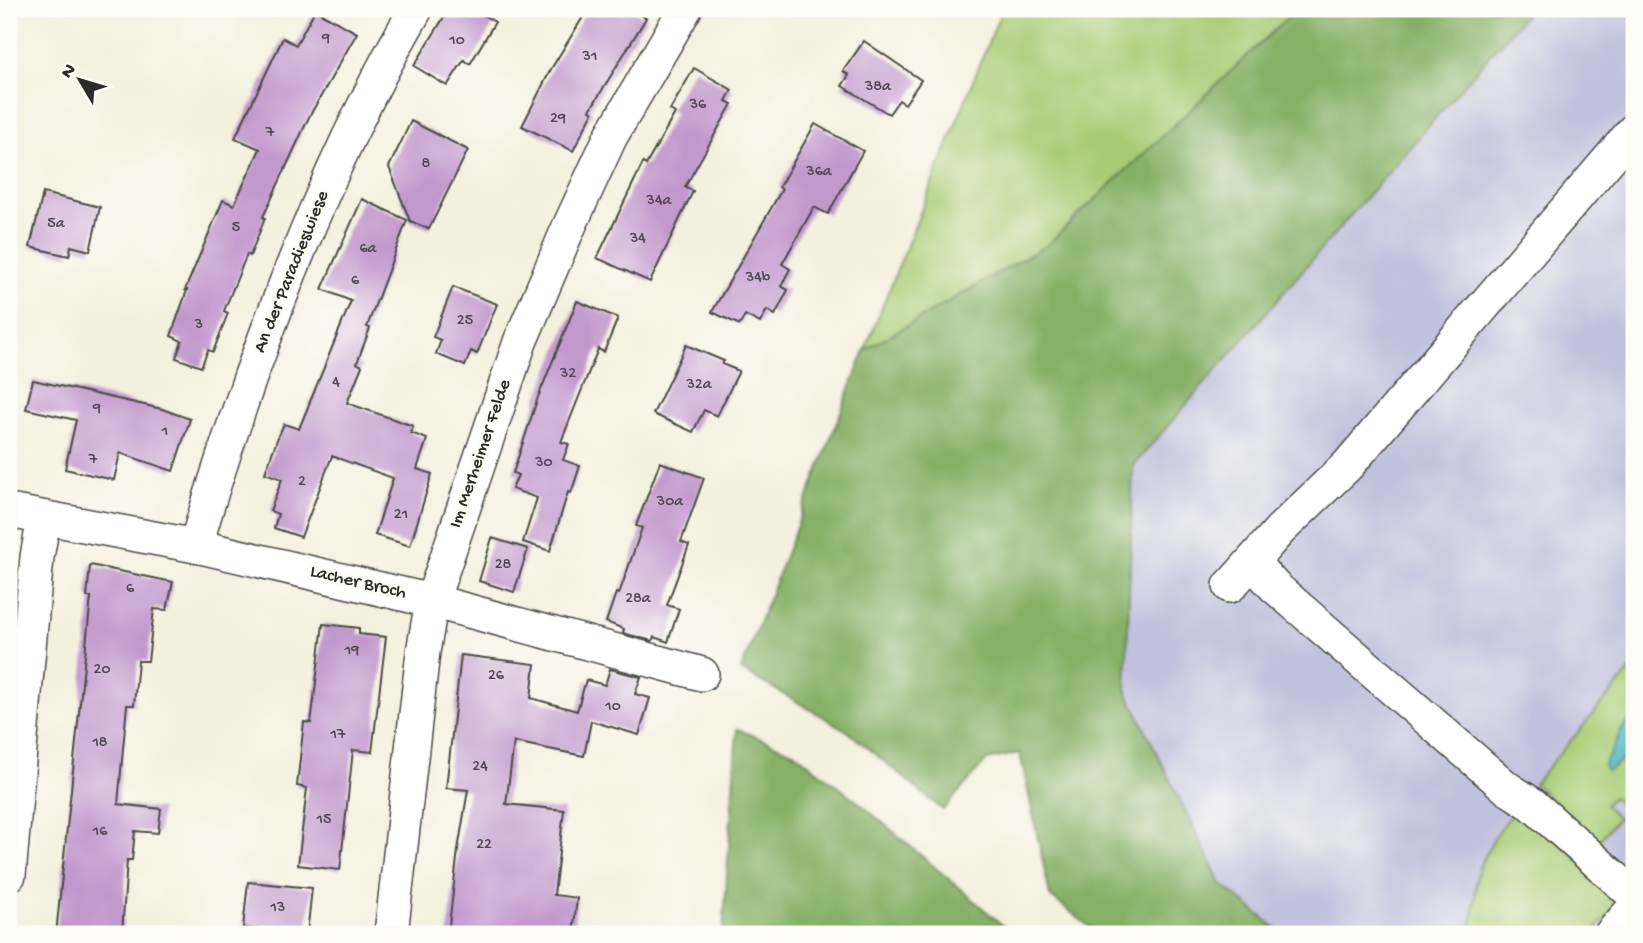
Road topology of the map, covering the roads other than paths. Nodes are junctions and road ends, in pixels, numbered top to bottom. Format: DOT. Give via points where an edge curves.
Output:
graph roads {
  1 [pos="416,9"];
  2 [pos="685,9"];
  3 [pos="1634,130"];
  4 [pos="9,511"];
  5 [pos="44,518"];
  6 [pos="196,546"];
  7 [pos="1252,562"];
  8 [pos="1230,586"];
  9 [pos="432,601"];
  10 [pos="702,674"];
  11 [pos="9,874"];
  12 [pos="1634,895"];
  13 [pos="1634,908"];
  14 [pos="391,934"];
  15 [pos="1611,934"];
  1 -- 6 [label="street, An der Paradieswiese" via="313,212 208,498"];
  2 -- 9 [label="street, Im Merheimer Felde" via="610,138 520,342"];
  3 -- 7 [label="street" via="1348,465"];
  4 -- 5 [label="street, Lacher Broch"];
  5 -- 6 [label="street, Lacher Broch"];
  5 -- 11 [label="street"];
  6 -- 9 [label="street, Lacher Broch"];
  7 -- 8 [label="street"];
  7 -- 12 [label="street" via="1283,594"];
  9 -- 10 [label="street, Lacher Broch"];
  9 -- 14 [label="street, Im Merheimer Felde"];
  13 -- 15 [label="street"];
}
